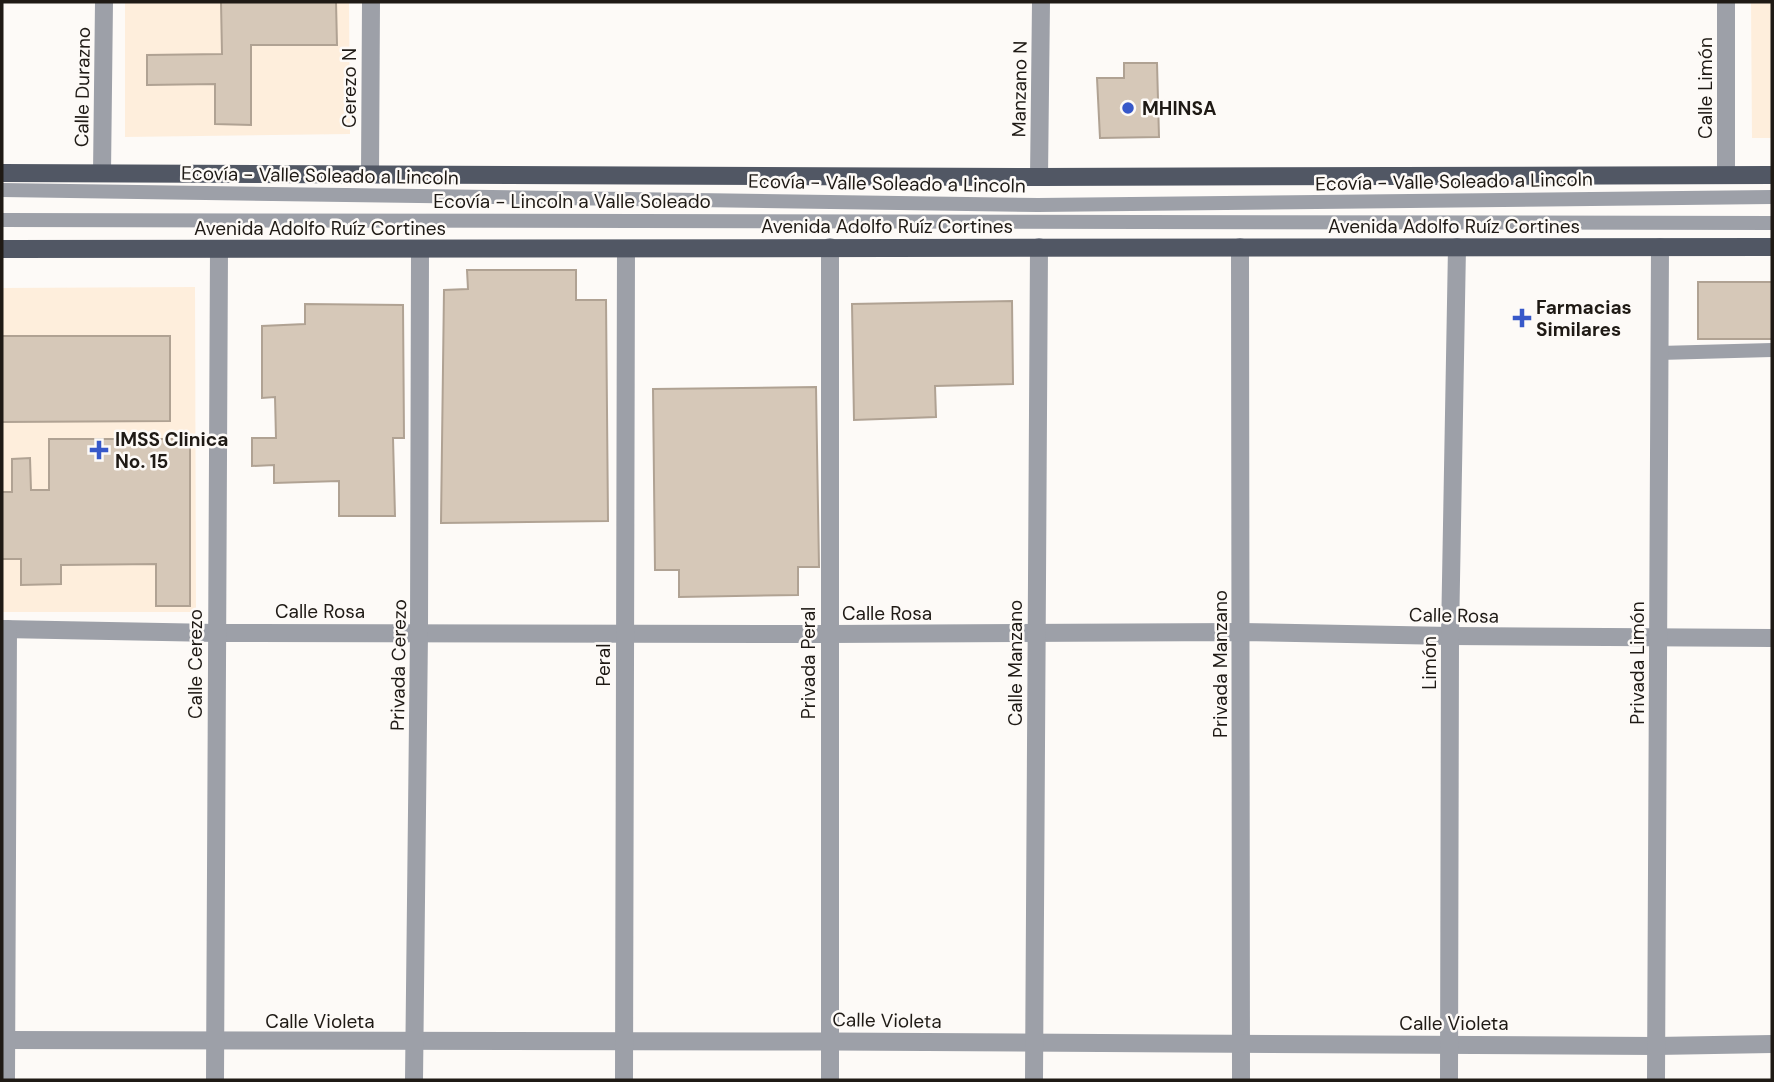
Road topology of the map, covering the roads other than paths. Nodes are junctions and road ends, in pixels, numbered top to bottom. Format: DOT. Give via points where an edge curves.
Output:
graph roads {
  1 [pos="104,2"];
  2 [pos="370,2"];
  3 [pos="1041,2"];
  4 [pos="1726,2"];
  5 [pos="2,173"];
  6 [pos="102,173"];
  7 [pos="370,174"];
  8 [pos="1726,175"];
  9 [pos="1772,175"];
  10 [pos="1039,177"];
  11 [pos="2,190"];
  12 [pos="1772,197"];
  13 [pos="2,220"];
  14 [pos="1772,223"];
  15 [pos="830,247"];
  16 [pos="1039,247"];
  17 [pos="1240,247"];
  18 [pos="1457,247"];
  19 [pos="1660,247"];
  20 [pos="1772,247"];
  21 [pos="2,249"];
  22 [pos="219,249"];
  23 [pos="626,249"];
  24 [pos="420,250"];
  25 [pos="1772,350"];
  26 [pos="1660,353"];
  27 [pos="5,629"];
  28 [pos="419,632"];
  29 [pos="1241,632"];
  30 [pos="216,633"];
  31 [pos="1037,633"];
  32 [pos="624,634"];
  33 [pos="829,634"];
  34 [pos="1450,636"];
  35 [pos="1658,637"];
  36 [pos="1772,638"];
  37 [pos="4,1040"];
  38 [pos="624,1040"];
  39 [pos="830,1040"];
  40 [pos="215,1041"];
  41 [pos="414,1042"];
  42 [pos="1034,1043"];
  43 [pos="1242,1043"];
  44 [pos="1449,1044"];
  45 [pos="1772,1044"];
  46 [pos="1656,1046"];
  47 [pos="6,1080"];
  48 [pos="215,1080"];
  49 [pos="414,1080"];
  50 [pos="624,1080"];
  51 [pos="830,1080"];
  52 [pos="1034,1080"];
  53 [pos="1241,1080"];
  54 [pos="1449,1080"];
  55 [pos="1656,1080"];
  1 -- 6 [label="street, Calle Durazno"];
  2 -- 7 [label="street, Cerezo N"];
  3 -- 10 [label="street, Manzano N"];
  4 -- 8 [label="street, Calle Limón"];
  5 -- 6 [label="main road"];
  6 -- 7 [label="main road"];
  7 -- 10 [label="main road"];
  8 -- 9 [label="main road"];
  8 -- 10 [label="main road"];
  11 -- 12 [label="lane, Ecovía - Valle Soleado a Lincoln" via="1038,205"];
  13 -- 14 [label="lane, Ecovía - Lincoln a Valle Soleado"];
  15 -- 16 [label="main road, Avenida Adolfo Ruíz Cortines"];
  15 -- 23 [label="main road, Avenida Adolfo Ruíz Cortines"];
  15 -- 33 [label="street, Privada Peral"];
  16 -- 17 [label="main road, Avenida Adolfo Ruíz Cortines"];
  16 -- 31 [label="street, Calle Manzano"];
  17 -- 18 [label="main road, Avenida Adolfo Ruíz Cortines"];
  17 -- 29 [label="street, Privada Manzano"];
  18 -- 19 [label="main road, Avenida Adolfo Ruíz Cortines"];
  18 -- 34 [label="street, Limón"];
  19 -- 20 [label="main road, Avenida Adolfo Ruíz Cortines"];
  19 -- 26 [label="street, Privada Limón"];
  21 -- 22 [label="main road, Avenida Adolfo Ruíz Cortines"];
  22 -- 24 [label="main road, Avenida Adolfo Ruíz Cortines"];
  22 -- 30 [label="street, Calle Cerezo"];
  23 -- 24 [label="main road, Avenida Adolfo Ruíz Cortines"];
  23 -- 32 [label="street, Peral"];
  24 -- 28 [label="street, Privada Cerezo"];
  25 -- 26 [label="lane"];
  26 -- 35 [label="street, Privada Limón"];
  27 -- 30 [label="street, Calle Rosa"];
  27 -- 37 [label="street"];
  28 -- 30 [label="street, Calle Rosa"];
  28 -- 32 [label="street, Calle Rosa"];
  28 -- 41 [label="street, Privada Cerezo"];
  29 -- 31 [label="street, Calle Rosa"];
  29 -- 34 [label="street, Calle Rosa"];
  29 -- 43 [label="street, Privada Manzano"];
  30 -- 40 [label="street, Calle Cerezo"];
  31 -- 33 [label="street, Calle Rosa"];
  31 -- 42 [label="street, Calle Manzano"];
  32 -- 33 [label="street, Calle Rosa"];
  32 -- 38 [label="street, Peral"];
  33 -- 39 [label="street, Privada Peral"];
  34 -- 35 [label="street, Calle Rosa"];
  34 -- 44 [label="street, Limón"];
  35 -- 36 [label="street, Calle Rosa"];
  35 -- 46 [label="street, Privada Limón"];
  37 -- 40 [label="street, Calle Violeta"];
  37 -- 47 [label="street"];
  38 -- 39 [label="street, Calle Violeta"];
  38 -- 41 [label="street, Calle Violeta"];
  38 -- 50 [label="street, Peral"];
  39 -- 42 [label="street, Calle Violeta"];
  39 -- 51 [label="street, Privada Peral"];
  40 -- 41 [label="street, Calle Violeta"];
  40 -- 48 [label="street, Calle Cerezo"];
  41 -- 49 [label="street, Privada Cerezo"];
  42 -- 43 [label="street, Calle Violeta"];
  42 -- 52 [label="street, Calle Manzano"];
  43 -- 44 [label="street, Calle Violeta"];
  43 -- 53 [label="street, Privada Manzano"];
  44 -- 46 [label="street, Calle Violeta"];
  44 -- 54 [label="street, Limón"];
  45 -- 46 [label="street, Calle Violeta"];
  46 -- 55 [label="street, Privada Limón"];
}
